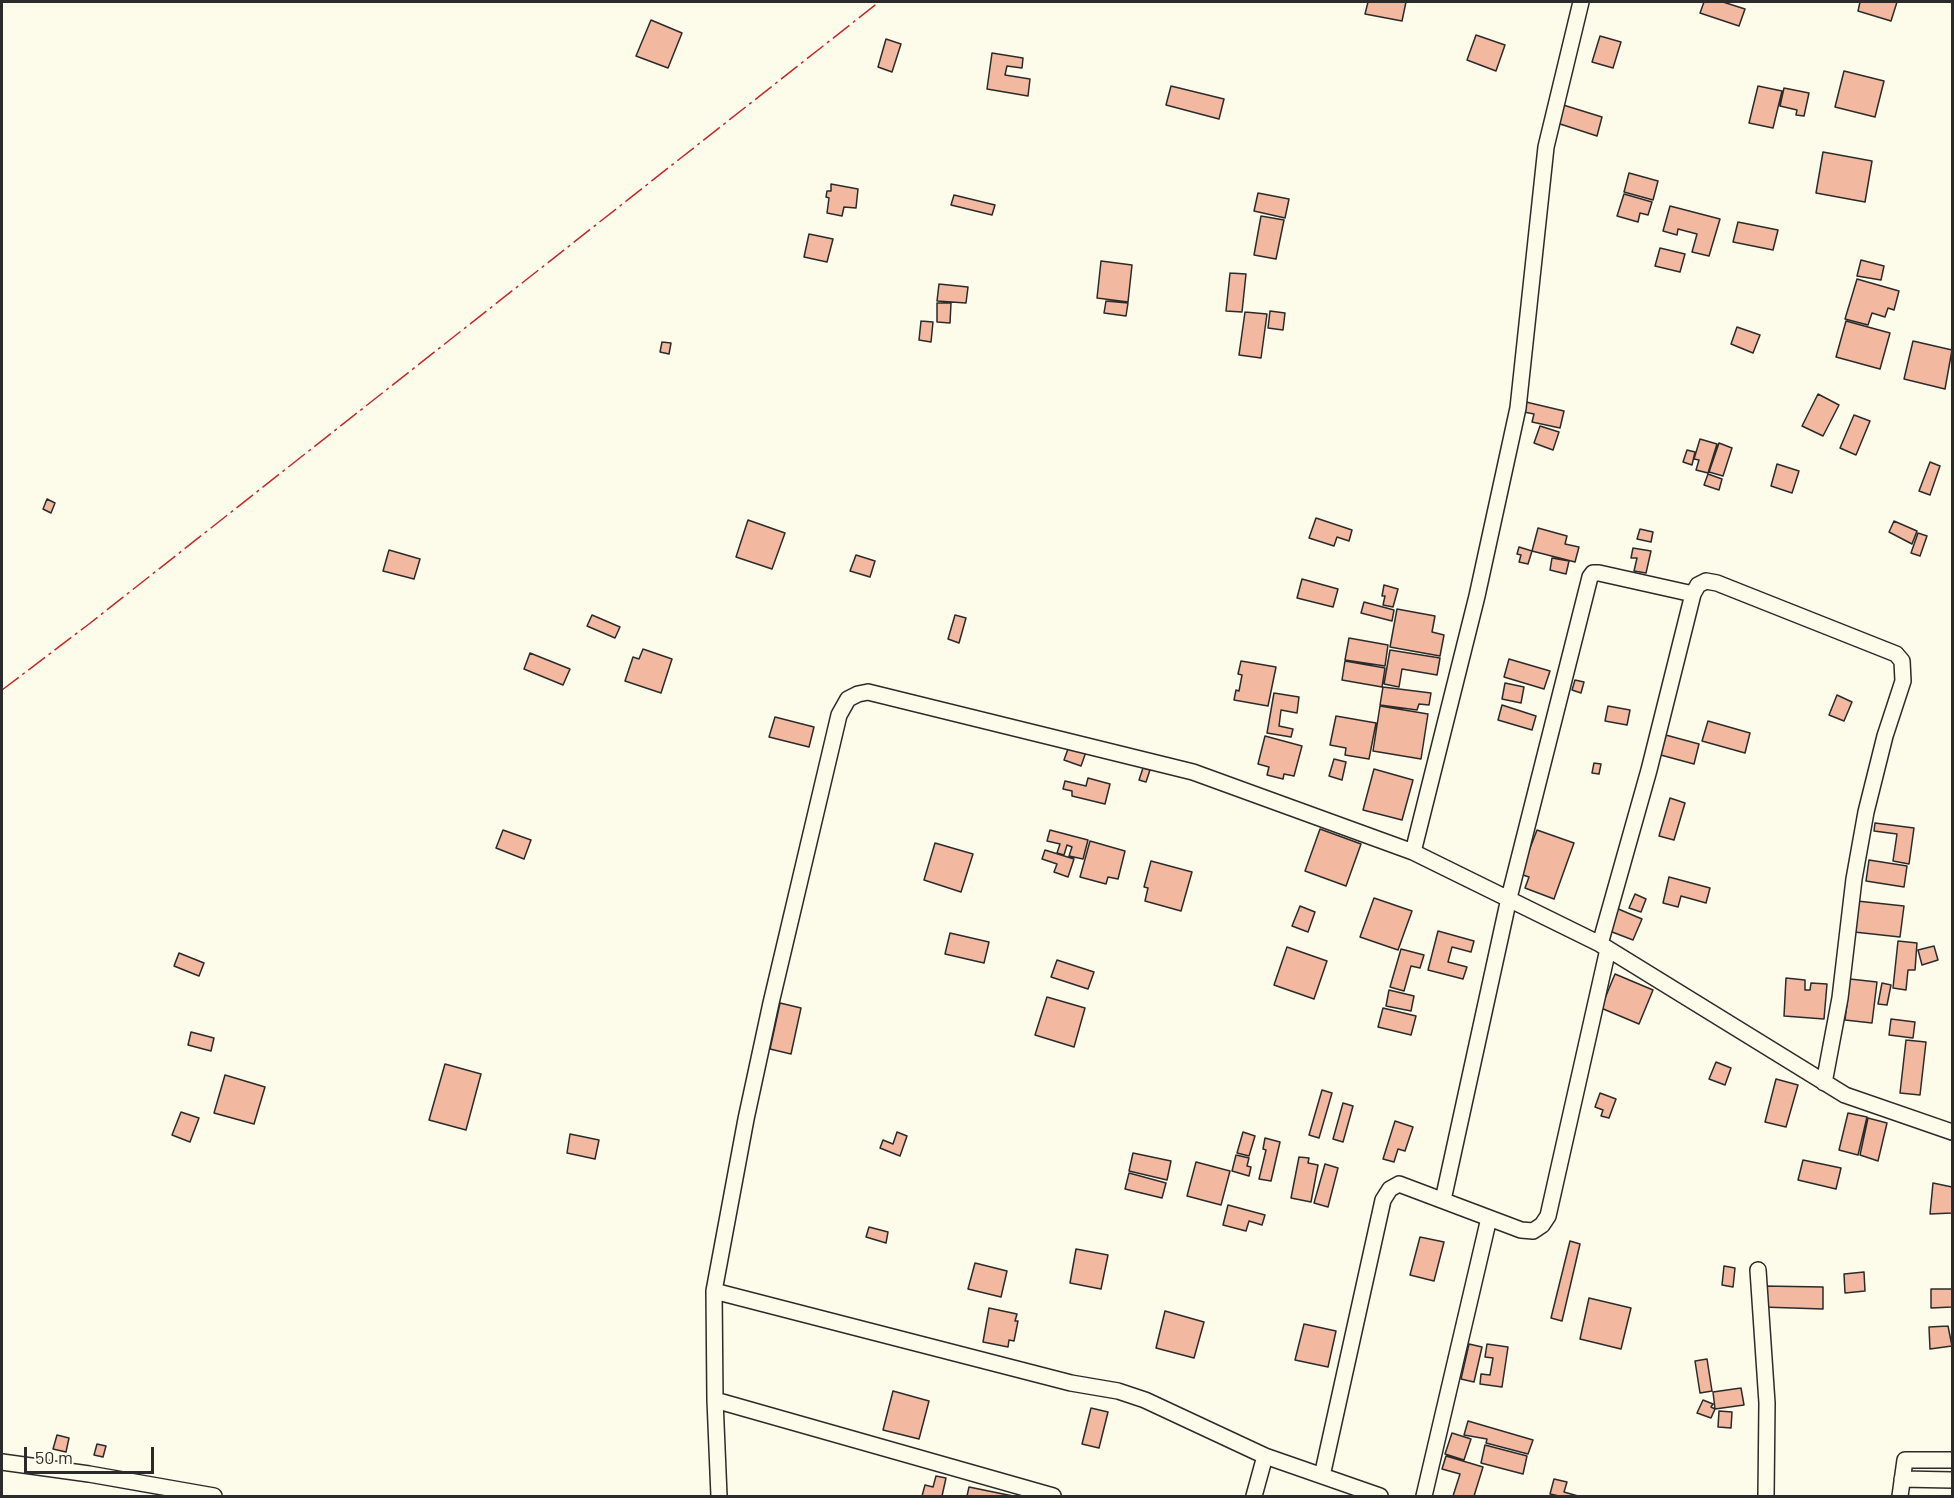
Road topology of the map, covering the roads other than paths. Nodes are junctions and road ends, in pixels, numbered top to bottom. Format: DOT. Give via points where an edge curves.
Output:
graph roads {
  1 [pos="1581,2"];
  2 [pos="1693,594"];
  3 [pos="1413,852"];
  4 [pos="1509,898"];
  5 [pos="1604,946"];
  6 [pos="1824,1083"];
  7 [pos="1953,1132"];
  8 [pos="1443,1200"];
  9 [pos="1489,1218"];
  10 [pos="1758,1270"];
  11 [pos="714,1291"];
  12 [pos="715,1400"];
  13 [pos="1264,1456"];
  14 [pos="1953,1460"];
  15 [pos="2,1462"];
  16 [pos="1322,1476"];
  17 [pos="1902,1479"];
  18 [pos="1953,1480"];
  19 [pos="214,1497"];
  20 [pos="719,1497"];
  21 [pos="1053,1497"];
  22 [pos="1254,1497"];
  23 [pos="1380,1497"];
  24 [pos="1424,1497"];
  25 [pos="1766,1497"];
  26 [pos="1900,1497"];
  1 -- 3 [label="street" via="1546,147 1518,408 1477,596"];
  2 -- 4 [label="street" via="1599,573 1590,577"];
  2 -- 5 [label="street"];
  2 -- 6 [label="street" via="1706,581 1717,583 1896,654 1902,661 1903,681 1866,812"];
  3 -- 4 [label="street"];
  3 -- 11 [label="street" via="1193,772 868,692 848,699 839,715 771,1003"];
  4 -- 5 [label="street"];
  4 -- 8 [label="street"];
  5 -- 6 [label="street"];
  5 -- 9 [label="street" via="1548,1216 1533,1231"];
  6 -- 7 [label="street" via="1845,1095"];
  8 -- 9 [label="street"];
  8 -- 16 [label="street" via="1399,1184 1383,1200"];
  9 -- 24 [label="street"];
  10 -- 25 [label="street" via="1767,1402"];
  11 -- 12 [label="street"];
  11 -- 13 [label="street" via="1071,1383 1118,1391"];
  12 -- 20 [label="street"];
  12 -- 21 [label="street"];
  13 -- 16 [label="street"];
  13 -- 22 [label="street"];
  14 -- 17 [label="street" via="1905,1460"];
  15 -- 19 [label="street"];
  16 -- 23 [label="street"];
  17 -- 18 [label="street"];
  17 -- 26 [label="street"];
}
